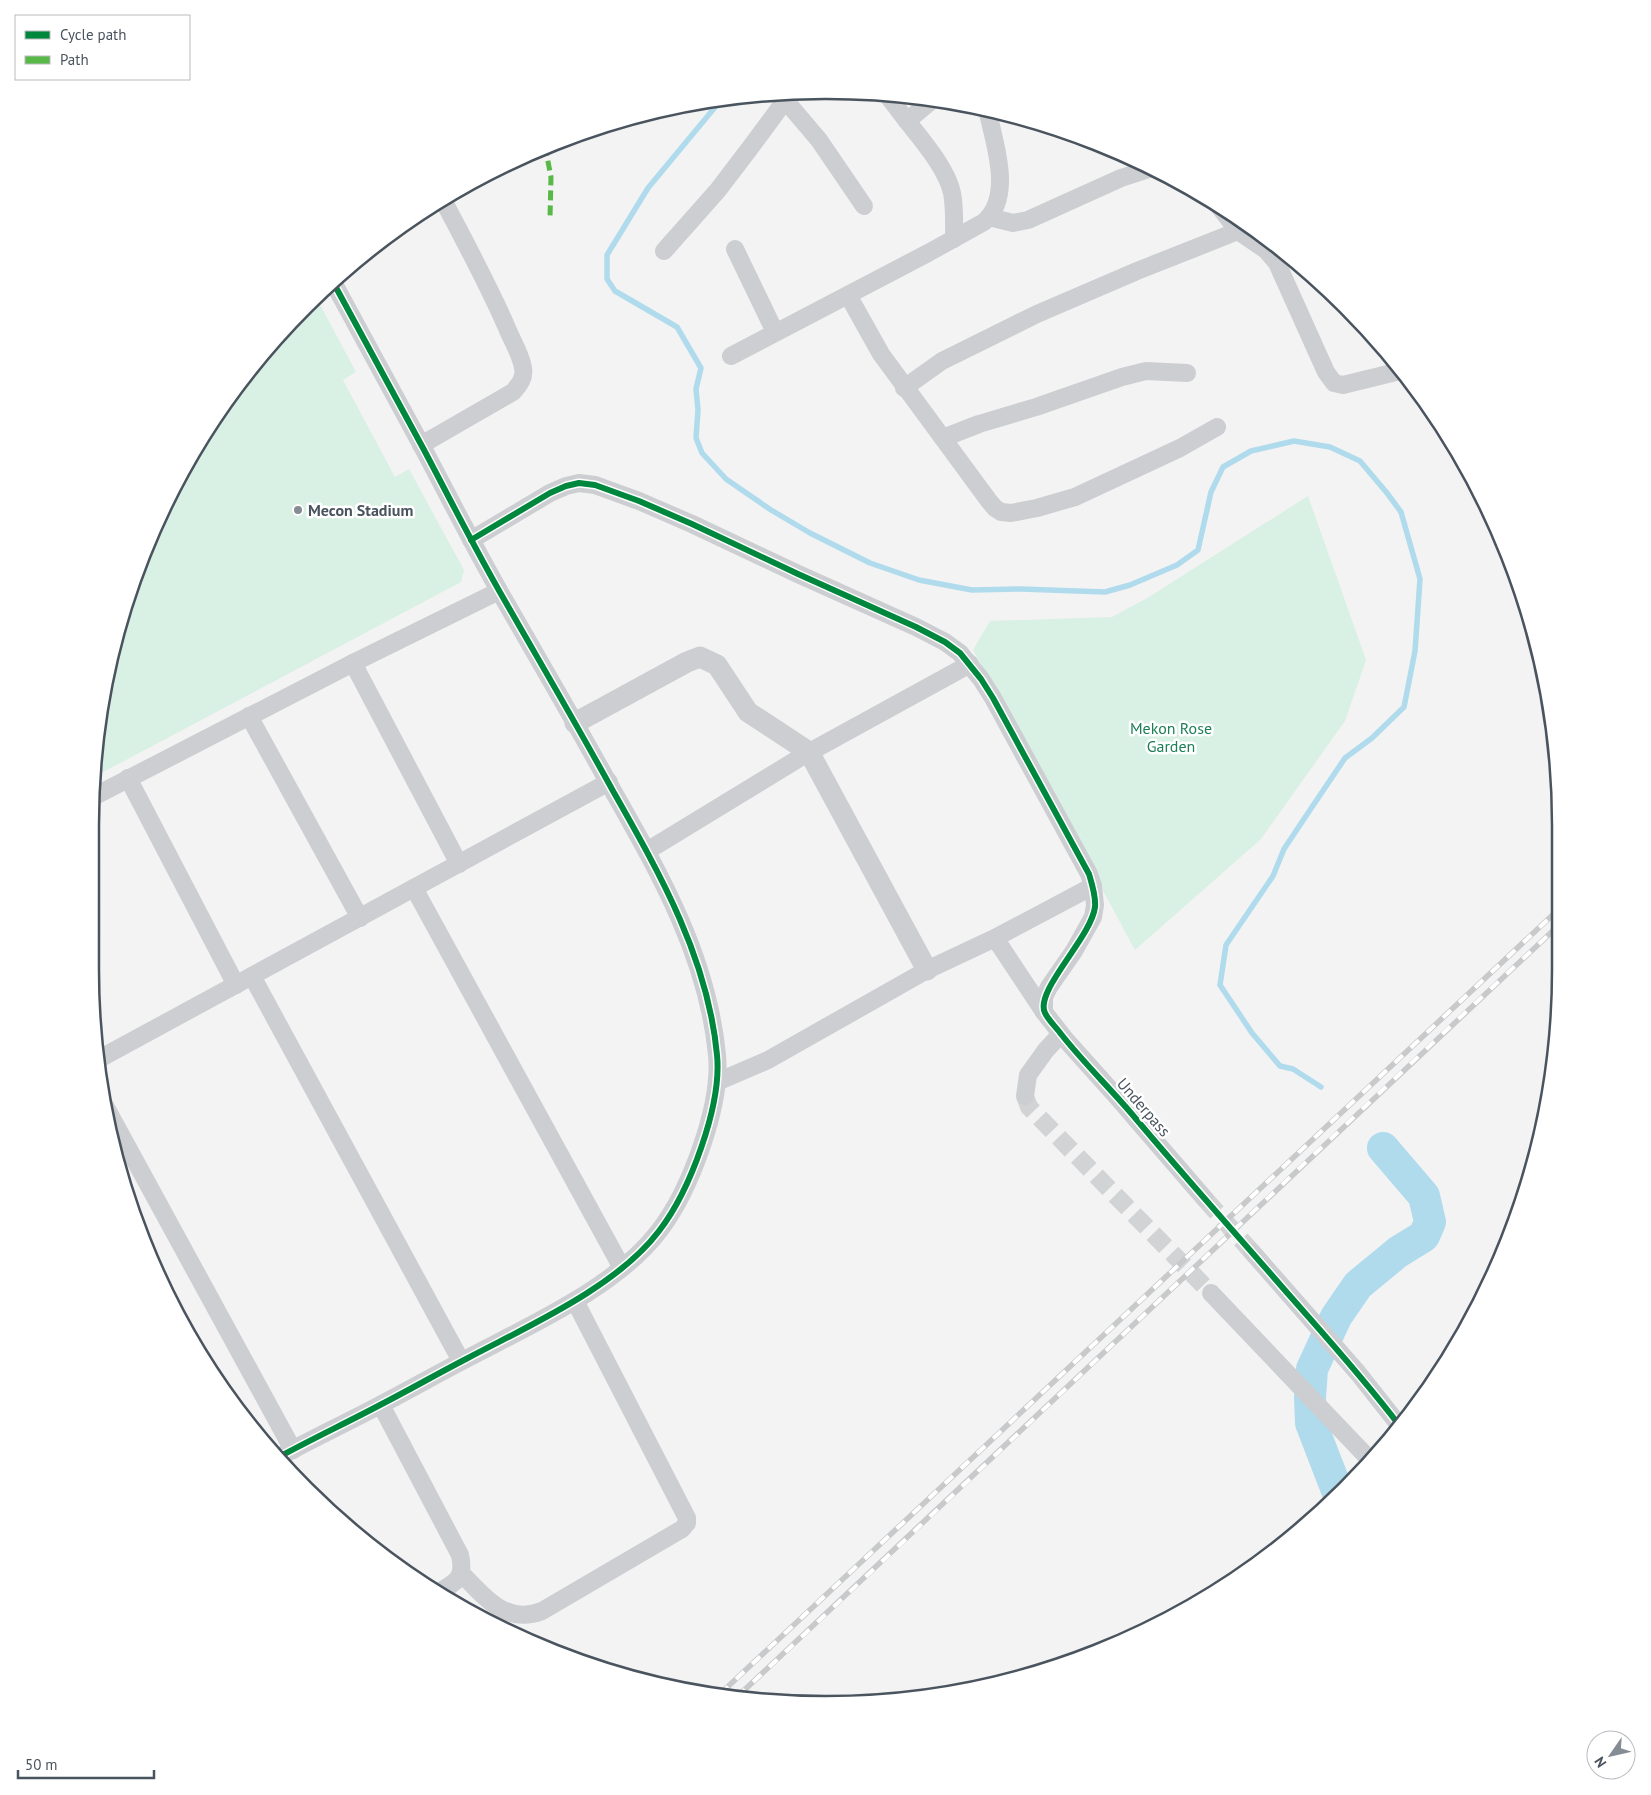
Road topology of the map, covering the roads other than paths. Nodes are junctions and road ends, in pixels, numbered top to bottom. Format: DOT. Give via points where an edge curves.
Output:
graph roads {
  1 [pos="785,100"];
  2 [pos="789,100"];
  3 [pos="893,102"];
  4 [pos="925,106"];
  5 [pos="989,118"];
  6 [pos="907,121"];
  7 [pos="1141,171"];
  8 [pos="446,206"];
  9 [pos="864,206"];
  10 [pos="990,217"];
  11 [pos="1231,222"];
  12 [pos="1238,232"];
  13 [pos="954,239"];
  14 [pos="735,249"];
  15 [pos="664,251"];
  16 [pos="336,288"];
  17 [pos="848,295"];
  18 [pos="775,332"];
  19 [pos="731,356"];
  20 [pos="1187,373"];
  21 [pos="1394,373"];
  22 [pos="904,388"];
  23 [pos="1217,427"];
  24 [pos="943,438"];
  25 [pos="421,445"];
  26 [pos="471,540"];
  27 [pos="499,591"];
  28 [pos="353,663"];
  29 [pos="970,664"];
  30 [pos="249,716"];
  31 [pos="575,724"];
  32 [pos="809,752"];
  33 [pos="128,778"];
  34 [pos="609,782"];
  35 [pos="100,793"];
  36 [pos="647,851"];
  37 [pos="459,864"];
  38 [pos="1093,886"];
  39 [pos="414,888"];
  40 [pos="360,918"];
  41 [pos="994,938"];
  42 [pos="927,970"];
  43 [pos="252,976"];
  44 [pos="236,985"];
  45 [pos="1044,1012"];
  46 [pos="1061,1034"];
  47 [pos="104,1053"];
  48 [pos="717,1082"];
  49 [pos="1025,1096"];
  50 [pos="117,1129"];
  51 [pos="1205,1199"];
  52 [pos="1252,1252"];
  53 [pos="622,1268"];
  54 [pos="1211,1293"];
  55 [pos="575,1300"];
  56 [pos="461,1361"];
  57 [pos="381,1405"];
  58 [pos="1396,1420"];
  59 [pos="286,1453"];
  60 [pos="1365,1456"];
  61 [pos="462,1574"];
  62 [pos="444,1588"];
  1 -- 15 [label="street" via="718,190"];
  2 -- 9 [label="street"];
  3 -- 6 [label="street"];
  4 -- 6 [label="street"];
  5 -- 10 [label="street" via="998,154 1000,184"];
  6 -- 13 [label="street" via="949,183"];
  7 -- 10 [label="street" via="1028,220 1013,222"];
  8 -- 25 [label="street" via="500,312 520,358 523,375 513,392"];
  10 -- 13 [label="street"];
  11 -- 12 [label="street"];
  12 -- 21 [label="street" via="1266,250 1277,263 1326,372 1334,383 1344,385"];
  12 -- 22 [label="street" via="1029,317 942,361"];
  13 -- 17 [label="street"];
  14 -- 18 [label="street"];
  16 -- 25 [label="street"];
  17 -- 18 [label="street"];
  17 -- 22 [label="street" via="871,339"];
  18 -- 19 [label="street"];
  20 -- 24 [label="street" via="1146,371 1122,377"];
  22 -- 24 [label="street"];
  23 -- 24 [label="street" via="1075,497 1011,513 995,508"];
  25 -- 26 [label="street"];
  26 -- 27 [label="street"];
  26 -- 29 [label="street" via="550,493 566,486 595,485 692,524 916,626 945,642"];
  27 -- 28 [label="street"];
  27 -- 31 [label="street"];
  28 -- 30 [label="street"];
  28 -- 37 [label="street"];
  29 -- 32 [label="street"];
  29 -- 38 [label="street" via="998,707"];
  30 -- 33 [label="street"];
  30 -- 40 [label="street"];
  31 -- 32 [label="street" via="700,657 717,665 748,712"];
  31 -- 34 [label="street"];
  32 -- 36 [label="street"];
  32 -- 42 [label="street"];
  33 -- 35 [label="street"];
  33 -- 44 [label="street"];
  34 -- 36 [label="street"];
  34 -- 37 [label="street"];
  36 -- 48 [label="street" via="694,952 714,1026"];
  37 -- 39 [label="street"];
  38 -- 41 [label="street"];
  38 -- 45 [label="street" via="1093,917 1049,987 1044,997"];
  39 -- 40 [label="street"];
  39 -- 53 [label="street"];
  40 -- 43 [label="street"];
  41 -- 42 [label="street"];
  41 -- 45 [label="street, Underpass"];
  42 -- 48 [label="street" via="768,1060"];
  43 -- 44 [label="street"];
  43 -- 56 [label="street"];
  44 -- 47 [label="street"];
  45 -- 46 [label="street, Underpass"];
  46 -- 49 [label="street" via="1028,1075"];
  46 -- 51 [label="street, Underpass"];
  48 -- 53 [label="street" via="693,1171 659,1231"];
  50 -- 59 [label="street"];
  52 -- 58 [label="street"];
  53 -- 55 [label="street"];
  54 -- 60 [label="street"];
  55 -- 56 [label="street"];
  55 -- 61 [label="street" via="687,1523 682,1529 530,1616 505,1612"];
  56 -- 57 [label="street"];
  57 -- 59 [label="street"];
  57 -- 61 [label="street" via="460,1555"];
  61 -- 62 [label="street"];
}
